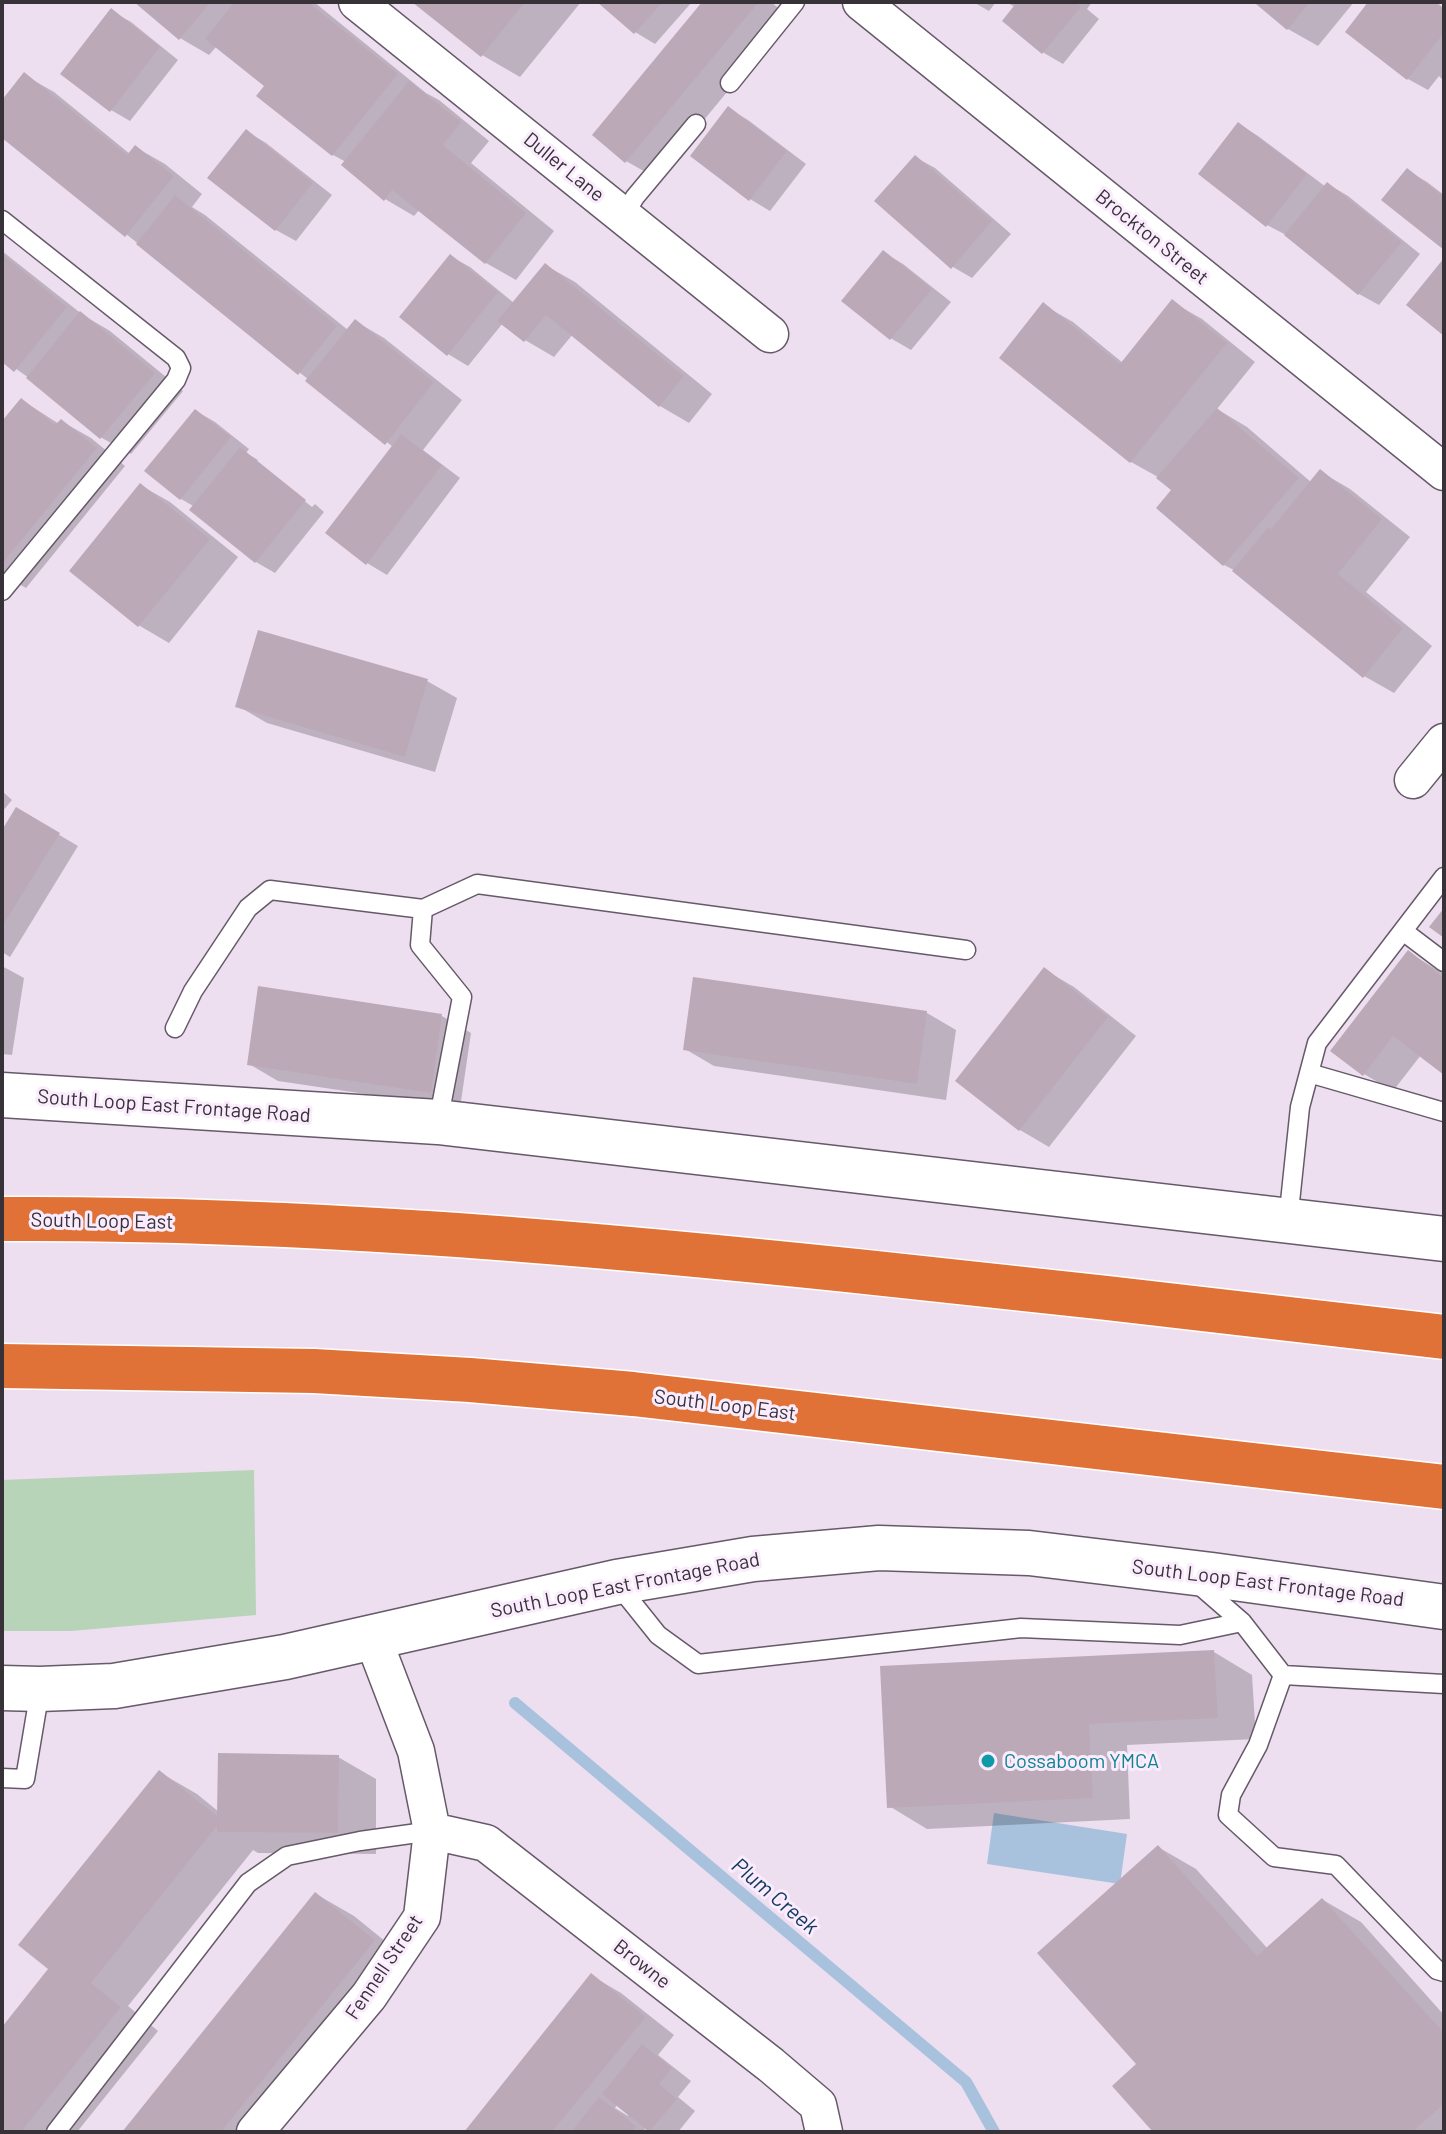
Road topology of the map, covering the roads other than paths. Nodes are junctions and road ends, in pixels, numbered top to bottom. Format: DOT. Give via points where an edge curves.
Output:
graph roads {
  1 [pos="357,2"];
  2 [pos="795,2"];
  3 [pos="861,2"];
  4 [pos="730,83"];
  5 [pos="696,124"];
  6 [pos="624,215"];
  7 [pos="2,220"];
  8 [pos="770,334"];
  9 [pos="1444,472"];
  10 [pos="2,591"];
  11 [pos="1444,742"];
  12 [pos="1413,780"];
  13 [pos="1444,877"];
  14 [pos="423,909"];
  15 [pos="1403,931"];
  16 [pos="966,950"];
  17 [pos="1444,962"];
  18 [pos="175,1028"];
  19 [pos="1309,1073"];
  20 [pos="2,1095"];
  21 [pos="1444,1112"];
  22 [pos="438,1122"];
  23 [pos="2,1219"];
  24 [pos="1288,1221"];
  25 [pos="1444,1239"];
  26 [pos="1444,1337"];
  27 [pos="2,1366"];
  28 [pos="1444,1487"];
  29 [pos="1182,1571"];
  30 [pos="617,1582"];
  31 [pos="1444,1607"];
  32 [pos="1242,1622"];
  33 [pos="372,1636"];
  34 [pos="1283,1675"];
  35 [pos="1444,1684"];
  36 [pos="21,1688"];
  37 [pos="2,1778"];
  38 [pos="432,1831"];
  39 [pos="1444,1972"];
  40 [pos="56,2132"];
  41 [pos="255,2132"];
  42 [pos="824,2132"];
  1 -- 6 [label="street, Duller Lane"];
  2 -- 4 [label="lane"];
  3 -- 9 [label="street, Brockton Street"];
  5 -- 6 [label="lane"];
  6 -- 8 [label="street, Duller Lane"];
  7 -- 10 [label="lane" via="176,358 181,368"];
  11 -- 12 [label="street"];
  13 -- 15 [label="lane"];
  14 -- 16 [label="lane" via="477,884"];
  14 -- 18 [label="lane" via="270,890 248,908"];
  14 -- 22 [label="lane" via="420,945 462,997"];
  15 -- 17 [label="lane"];
  15 -- 19 [label="lane" via="1317,1043"];
  19 -- 21 [label="lane"];
  19 -- 24 [label="lane" via="1300,1107"];
  20 -- 22 [label="main road, South Loop East Frontage Road"];
  22 -- 24 [label="main road, South Loop East Frontage Road"];
  23 -- 26 [label="highway, South Loop East" via="342,1228 651,1249"];
  24 -- 25 [label="main road, South Loop East Frontage Road"];
  27 -- 28 [label="highway, South Loop East" via="314,1371 633,1394"];
  29 -- 30 [label="main road, South Loop East Frontage Road" via="1029,1553 879,1548 753,1559"];
  29 -- 31 [label="main road, South Loop East Frontage Road"];
  29 -- 32 [label="lane"];
  30 -- 32 [label="lane" via="658,1635 698,1664 1021,1628 1180,1635"];
  30 -- 33 [label="main road, South Loop East Frontage Road"];
  32 -- 34 [label="lane"];
  33 -- 36 [label="main road, South Loop East Frontage Road" via="285,1657 114,1686"];
  33 -- 38 [label="street, Fennell Street" via="416,1751"];
  34 -- 35 [label="lane"];
  34 -- 39 [label="lane" via="1258,1745 1231,1795 1228,1815 1274,1857 1336,1865"];
  36 -- 37 [label="lane" via="25,1779"];
  38 -- 40 [label="lane" via="287,1856 248,1883"];
  38 -- 41 [label="street, Fennell Street" via="422,1917 369,1996"];
  38 -- 42 [label="street, Browne" via="486,1843 783,2075 818,2105"];
}
